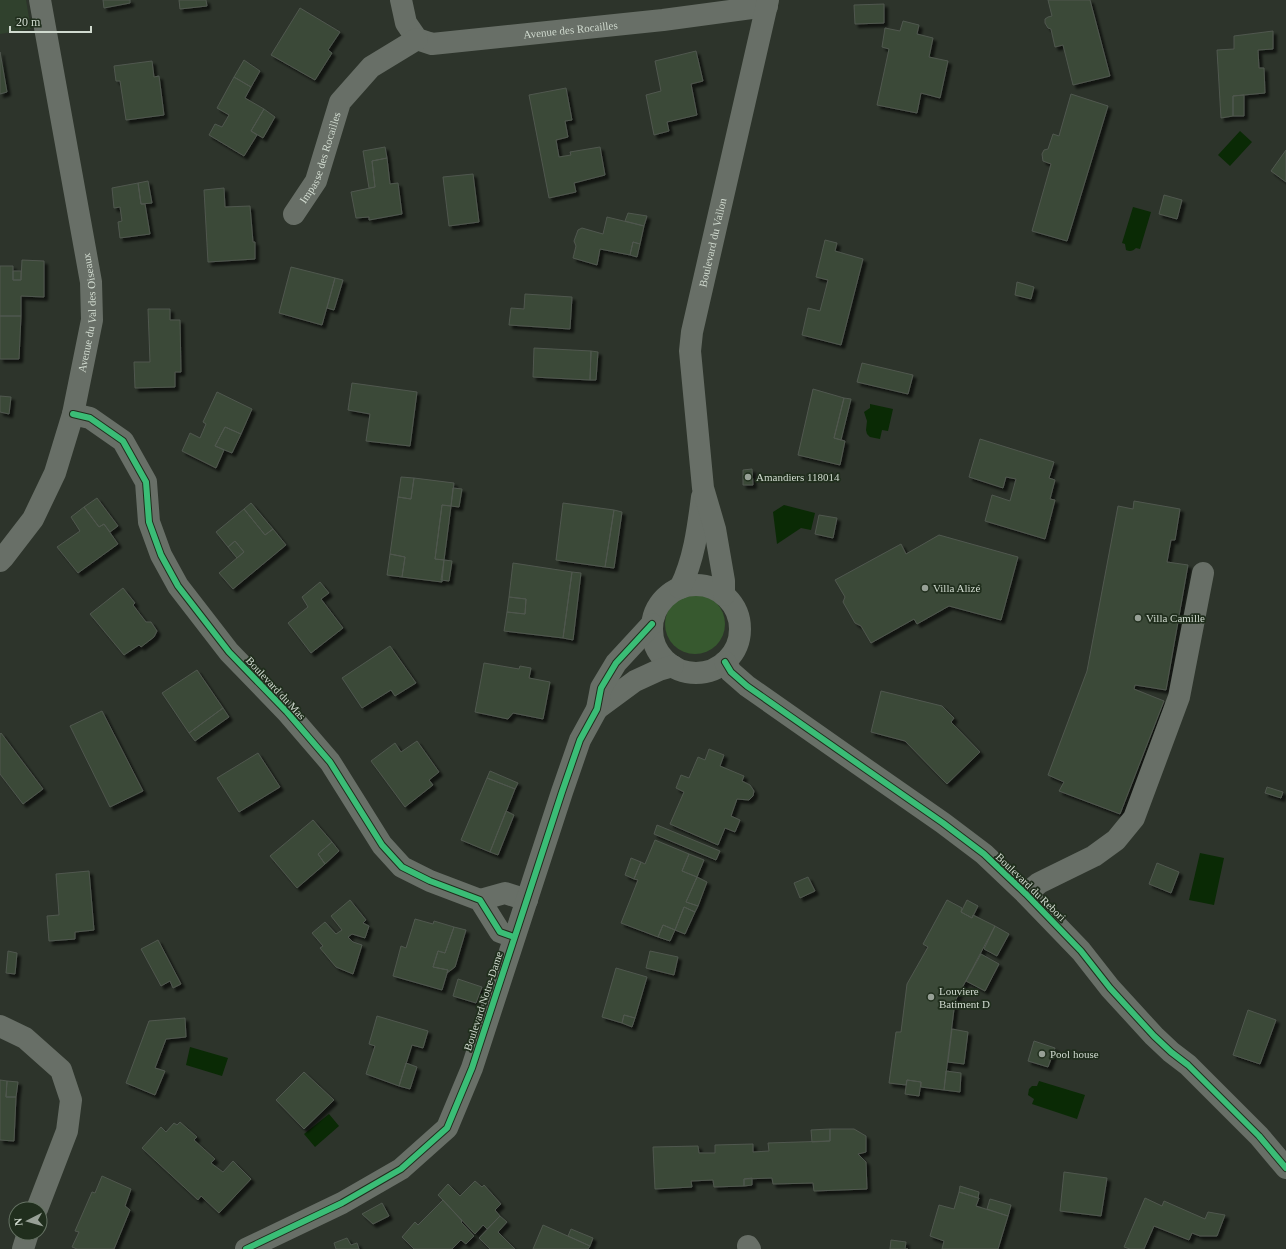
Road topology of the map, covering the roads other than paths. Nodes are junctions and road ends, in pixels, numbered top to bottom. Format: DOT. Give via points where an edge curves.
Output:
graph roads {
  1 [pos="40,0"];
  2 [pos="401,0"];
  3 [pos="768,3"];
  4 [pos="417,39"];
  5 [pos="294,214"];
  6 [pos="73,414"];
  7 [pos="703,488"];
  8 [pos="0,561"];
  9 [pos="1203,573"];
  10 [pos="680,588"];
  11 [pos="724,595"];
  12 [pos="652,624"];
  13 [pos="724,662"];
  14 [pos="673,666"];
  15 [pos="597,709"];
  16 [pos="1026,894"];
  17 [pos="480,900"];
  18 [pos="527,900"];
  19 [pos="514,938"];
  20 [pos="0,1026"];
  21 [pos="1286,1168"];
  22 [pos="40,1201"];
  23 [pos="246,1249"];
  1 -- 6 [label="street, Avenue du Val des Oiseaux" via="91,282 92,320"];
  2 -- 4 [label="street" via="406,23"];
  3 -- 4 [label="street, Avenue des Rocailles" via="663,20 472,41 432,44"];
  3 -- 7 [label="street, Boulevard du Vallon" via="692,332 690,352"];
  4 -- 5 [label="street, Impasse des Rocailles" via="371,67 340,102 316,181"];
  6 -- 8 [label="street, Avenue du Val des Oiseaux" via="55,474 33,519"];
  6 -- 17 [label="street, Boulevard du Mas" via="90,418 123,441 146,482 149,522 161,555 178,586 229,652 287,712 330,762 382,845 402,867"];
  7 -- 10 [label="street, Boulevard du Vallon" via="697,533 687,575"];
  7 -- 11 [label="street, Boulevard du Vallon" via="715,529"];
  9 -- 16 [label="street" via="1179,697 1134,818 1116,840 1094,856 1039,883"];
  10 -- 11 [label="street" via="691,585 703,586"];
  10 -- 12 [label="street" via="661,602"];
  11 -- 13 [label="street" via="734,607 739,621 739,636 734,650"];
  12 -- 14 [label="street" via="657,648"];
  12 -- 15 [label="street, Boulevard Notre-Dame" via="616,663 601,688"];
  13 -- 14 [label="street" via="713,669 699,672 686,672"];
  13 -- 16 [label="street, Boulevard du Rebori" via="747,686 949,827 984,854"];
  14 -- 15 [label="street, Boulevard Notre-Dame" via="635,681"];
  15 -- 18 [label="street, Boulevard Notre-Dame" via="580,740"];
  16 -- 21 [label="street, Boulevard du Rebori" via="1082,951 1110,988 1154,1036 1188,1065"];
  17 -- 18 [label="street" via="504,893"];
  17 -- 19 [label="street" via="500,932"];
  18 -- 19 [label="street, Boulevard Notre-Dame"];
  19 -- 23 [label="street, Boulevard Notre-Dame" via="472,1068 447,1128 401,1169 342,1203"];
  20 -- 22 [label="street" via="25,1038 61,1070 71,1100 68,1131"];
}
